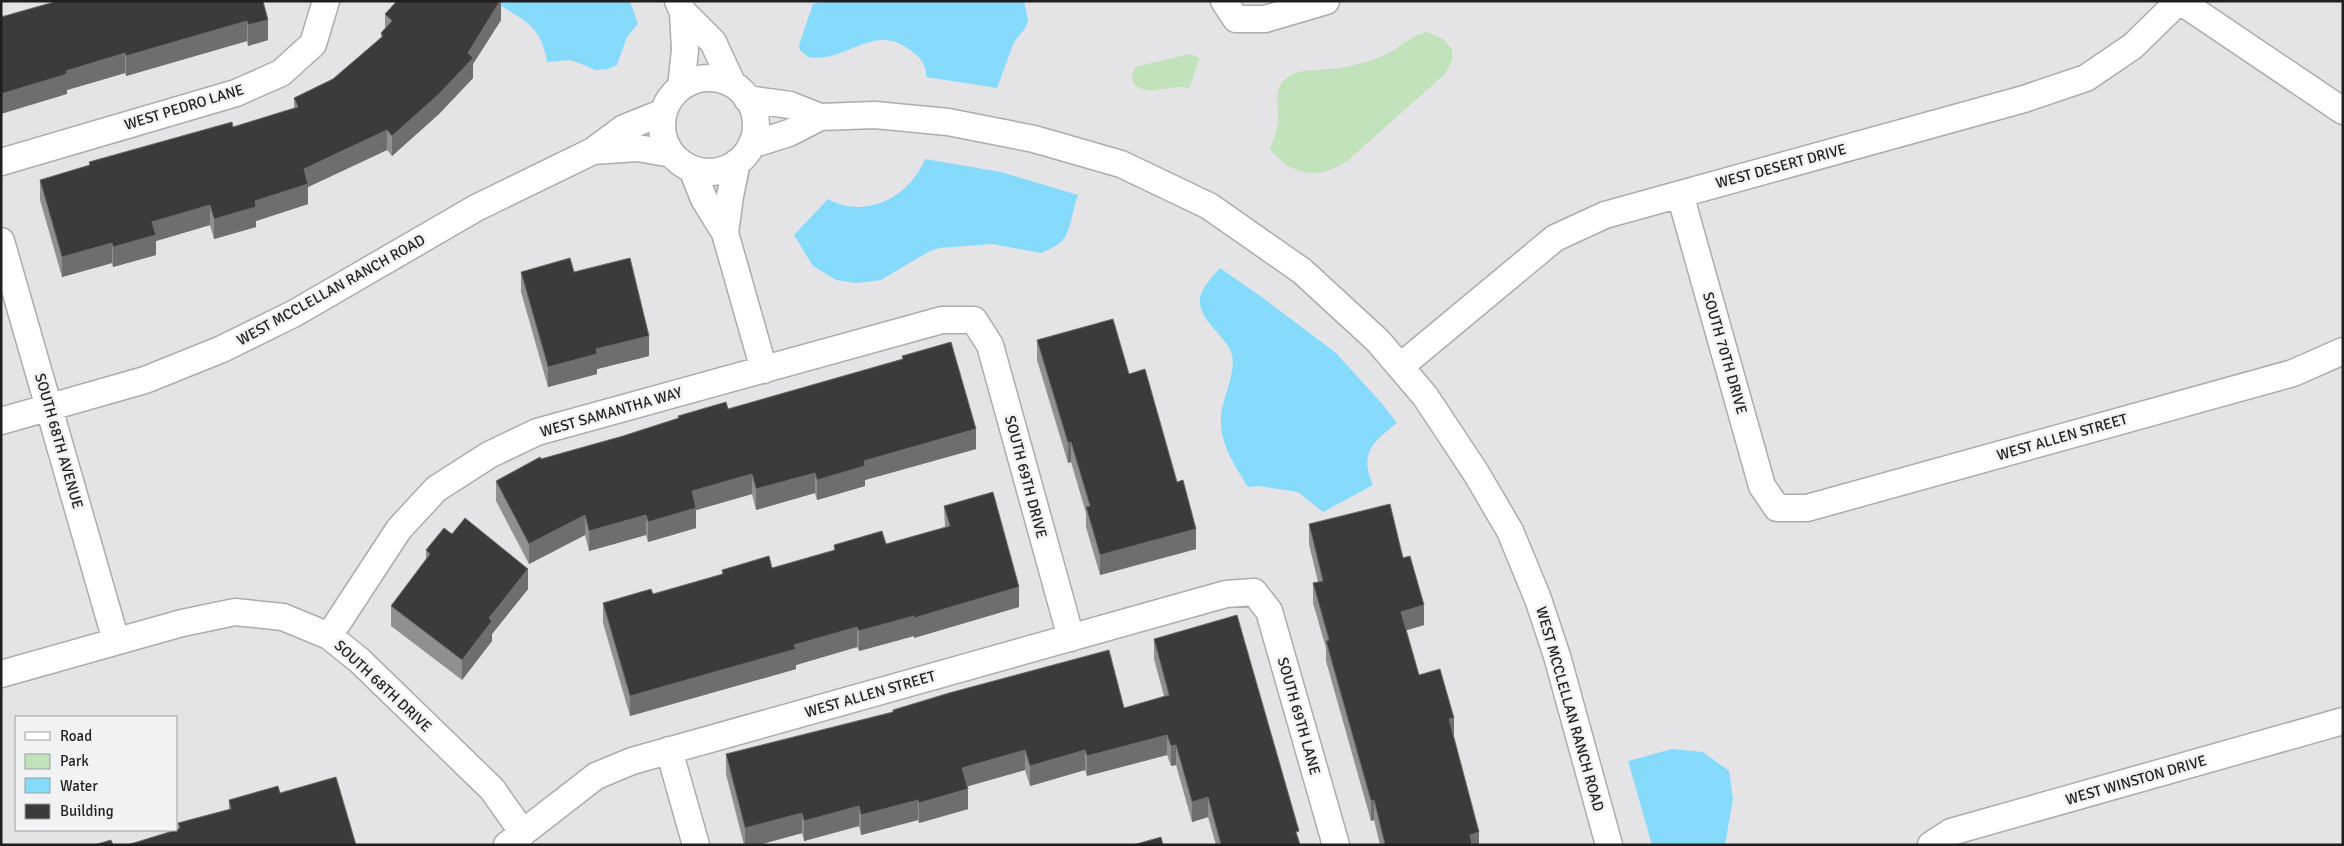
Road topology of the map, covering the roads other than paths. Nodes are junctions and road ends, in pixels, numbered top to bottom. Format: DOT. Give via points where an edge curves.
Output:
graph roads {
  1 [pos="326,1"];
  2 [pos="1326,1"];
  3 [pos="2179,1"];
  4 [pos="681,7"];
  5 [pos="1230,10"];
  6 [pos="681,87"];
  7 [pos="740,91"];
  8 [pos="2343,111"];
  9 [pos="664,112"];
  10 [pos="820,117"];
  11 [pos="593,151"];
  12 [pos="744,154"];
  13 [pos="682,161"];
  14 [pos="1,162"];
  15 [pos="1680,194"];
  16 [pos="725,233"];
  17 [pos="1,240"];
  18 [pos="974,320"];
  19 [pos="2343,351"];
  20 [pos="1401,366"];
  21 [pos="764,370"];
  22 [pos="50,407"];
  23 [pos="1,421"];
  24 [pos="1777,508"];
  25 [pos="1254,592"];
  26 [pos="329,636"];
  27 [pos="1071,638"];
  28 [pos="116,641"];
  29 [pos="1,674"];
  30 [pos="2343,721"];
  31 [pos="669,750"];
  32 [pos="515,839"];
  33 [pos="696,845"];
  34 [pos="1336,845"];
  35 [pos="1609,845"];
  36 [pos="1931,845"];
  1 -- 14 [label="street, WEST PEDRO LANE" via="313,44 281,73 236,93"];
  2 -- 5 [label="street" via="1265,19"];
  3 -- 8 [label="street"];
  3 -- 15 [label="street, WEST DESERT DRIVE" via="2133,46 2086,78 2024,99"];
  4 -- 6 [label="street" via="685,50"];
  4 -- 7 [label="street" via="713,42"];
  6 -- 7 [label="street" via="702,78 717,78"];
  6 -- 9 [label="street" via="666,104"];
  7 -- 10 [label="street"];
  7 -- 12 [label="street" via="752,105 756,120 755,136"];
  9 -- 11 [label="street" via="624,128"];
  9 -- 13 [label="street" via="662,134"];
  10 -- 12 [label="street"];
  10 -- 20 [label="street, WEST MCCLELLAN RANCH ROAD" via="875,115 948,122 1034,139 1121,164 1209,206 1302,271"];
  11 -- 13 [label="street" via="638,148"];
  11 -- 22 [label="street, WEST MCCLELLAN RANCH ROAD" via="476,208 295,314 222,350 145,380"];
  12 -- 13 [label="street" via="723,170 707,172"];
  12 -- 16 [label="street" via="730,196"];
  13 -- 16 [label="street"];
  15 -- 20 [label="street, WEST DESERT DRIVE" via="1605,215 1555,238"];
  15 -- 24 [label="street, SOUTH 70TH DRIVE" via="1762,486"];
  16 -- 21 [label="street"];
  17 -- 22 [label="street, SOUTH 68TH AVENUE"];
  18 -- 21 [label="street, WEST SAMANTHA WAY" via="942,320"];
  18 -- 27 [label="street, SOUTH 69TH DRIVE" via="990,345"];
  19 -- 24 [label="street, WEST ALLEN STREET" via="2293,373 1826,503 1807,508"];
  20 -- 35 [label="street, WEST MCCLELLAN RANCH ROAD" via="1476,473 1510,532 1557,656"];
  21 -- 26 [label="street, WEST SAMANTHA WAY" via="537,432 488,455 436,489 399,529"];
  22 -- 23 [label="street, WEST MCCLELLAN RANCH ROAD"];
  22 -- 28 [label="street, SOUTH 68TH AVENUE"];
  25 -- 27 [label="street, WEST ALLEN STREET" via="1226,594"];
  25 -- 34 [label="street, SOUTH 69TH LANE" via="1269,611"];
  26 -- 28 [label="street, SOUTH 68TH DRIVE" via="283,617 235,612"];
  26 -- 32 [label="street, SOUTH 68TH DRIVE" via="359,660 492,789"];
  27 -- 31 [label="street, WEST ALLEN STREET"];
  28 -- 29 [label="street"];
  30 -- 36 [label="street, WEST WINSTON DRIVE" via="1951,832"];
  31 -- 32 [label="street, WEST ALLEN STREET" via="596,776"];
  31 -- 33 [label="street"];
}
